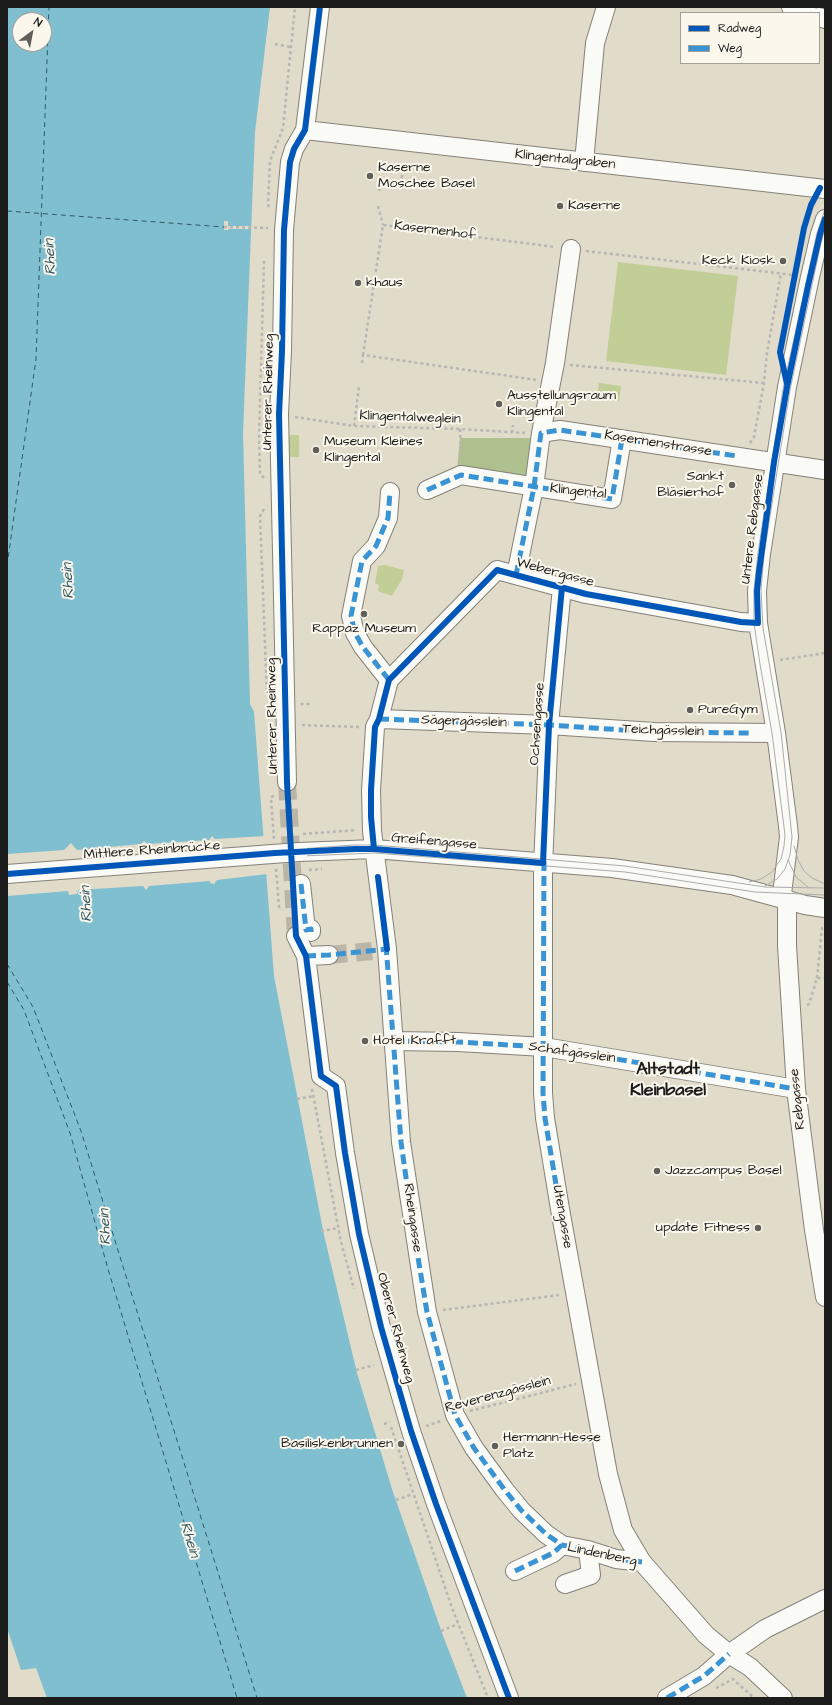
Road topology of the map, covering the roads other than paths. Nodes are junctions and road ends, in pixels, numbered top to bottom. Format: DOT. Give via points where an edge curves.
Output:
graph roads {
  1 [pos="320,7"];
  2 [pos="606,7"];
  3 [pos="791,7"];
  4 [pos="805,12"];
  5 [pos="306,130"];
  6 [pos="584,162"];
  7 [pos="825,189"];
  8 [pos="825,218"];
  9 [pos="571,249"];
  10 [pos="542,433"];
  11 [pos="622,439"];
  12 [pos="774,462"];
  13 [pos="825,470"];
  14 [pos="534,487"];
  15 [pos="427,490"];
  16 [pos="390,492"];
  17 [pos="516,575"];
  18 [pos="562,588"];
  19 [pos="758,623"];
  20 [pos="389,680"];
  21 [pos="379,719"];
  22 [pos="549,725"];
  23 [pos="776,733"];
  24 [pos="287,782"];
  25 [pos="299,843"];
  26 [pos="374,849"];
  27 [pos="544,863"];
  28 [pos="7,874"];
  29 [pos="301,884"];
  30 [pos="787,900"];
  31 [pos="825,908"];
  32 [pos="329,955"];
  33 [pos="306,956"];
  34 [pos="393,1041"];
  35 [pos="544,1047"];
  36 [pos="796,1089"];
  37 [pos="820,1230"];
  38 [pos="825,1297"];
  39 [pos="562,1546"];
  40 [pos="588,1550"];
  41 [pos="642,1562"];
  42 [pos="515,1571"];
  43 [pos="565,1584"];
  44 [pos="825,1599"];
  45 [pos="730,1654"];
  46 [pos="509,1698"];
  47 [pos="667,1698"];
  48 [pos="783,1698"];
  1 -- 5 [label="street, Unterer Rheinweg"];
  2 -- 6 [label="street" via="595,43"];
  3 -- 4 [label="street"];
  5 -- 6 [label="street, Klingentalgraben"];
  5 -- 24 [label="street, Unterer Rheinweg" via="294,149 290,162 284,230 283,329 278,414"];
  6 -- 7 [label="street, Klingentalgraben"];
  8 -- 12 [label="street, Untere Rebgasse" via="808,286"];
  9 -- 10 [label="street"];
  10 -- 11 [label="street, Kasernenstrasse" via="560,430"];
  10 -- 14 [label="street, Klingental"];
  11 -- 12 [label="street, Kasernenstrasse"];
  11 -- 14 [label="street, Klingental" via="612,499"];
  12 -- 13 [label="street, Kasernenstrasse"];
  12 -- 19 [label="street, Untere Rebgasse" via="757,591"];
  14 -- 15 [label="street, Klingental" via="461,475"];
  14 -- 17 [label="street, Klingental"];
  16 -- 20 [label="street" via="388,518 376,546 362,561 351,616 355,633 363,647"];
  17 -- 18 [label="street, Webergasse"];
  17 -- 20 [label="street, Webergasse" via="497,570"];
  18 -- 19 [label="street, Webergasse" via="646,606"];
  18 -- 22 [label="street, Ochsengasse"];
  19 -- 23 [label="street, Untere Rebgasse"];
  20 -- 21 [label="street, Rheingasse"];
  21 -- 22 [label="street, Sägergässlein"];
  21 -- 26 [label="street, Rheingasse" via="375,727 372,760"];
  22 -- 23 [label="street, Teichgässlein" via="654,732"];
  22 -- 27 [label="street, Ochsengasse"];
  23 -- 30 [label="street, Untere Rebgasse" via="789,837 782,894"];
  25 -- 26 [label="street, Greifengasse"];
  25 -- 28 [label="street, Mittlere Rheinbrücke, bridge"];
  26 -- 27 [label="street, Greifengasse"];
  26 -- 34 [label="street, Rheingasse" via="380,950"];
  27 -- 30 [label="street, Greifengasse" via="680,877 732,885"];
  27 -- 35 [label="street, Utengasse"];
  29 -- 33 [label="street" via="306,930 310,929 303,934"];
  30 -- 31 [label="street, Greifengasse" via="805,906"];
  30 -- 36 [label="street, Rebgasse" via="790,1010"];
  32 -- 33 [label="street"];
  33 -- 46 [label="street, Oberer Rheinweg" via="322,1076 336,1086 359,1234 381,1327 411,1431 436,1504"];
  34 -- 35 [label="street, Schafgässlein"];
  34 -- 39 [label="street, Rheingasse" via="401,1142 426,1312 455,1415 474,1448 508,1495 546,1534"];
  35 -- 36 [label="street, Schafgässlein"];
  35 -- 41 [label="street, Utengasse" via="545,1118 614,1502 623,1530"];
  36 -- 37 [label="street, Rebgasse"];
  37 -- 38 [label="street, Rebgasse"];
  39 -- 40 [label="street, Lindenberg"];
  39 -- 42 [label="street, Lindenberg"];
  40 -- 41 [label="street, Lindenberg" via="616,1559"];
  40 -- 43 [label="street" via="591,1575"];
  41 -- 45 [label="street, Lindenberg" via="706,1635"];
  44 -- 45 [label="street" via="764,1629"];
  45 -- 47 [label="street" via="704,1676"];
  45 -- 48 [label="street, Lindenberg" via="750,1667"];
}
